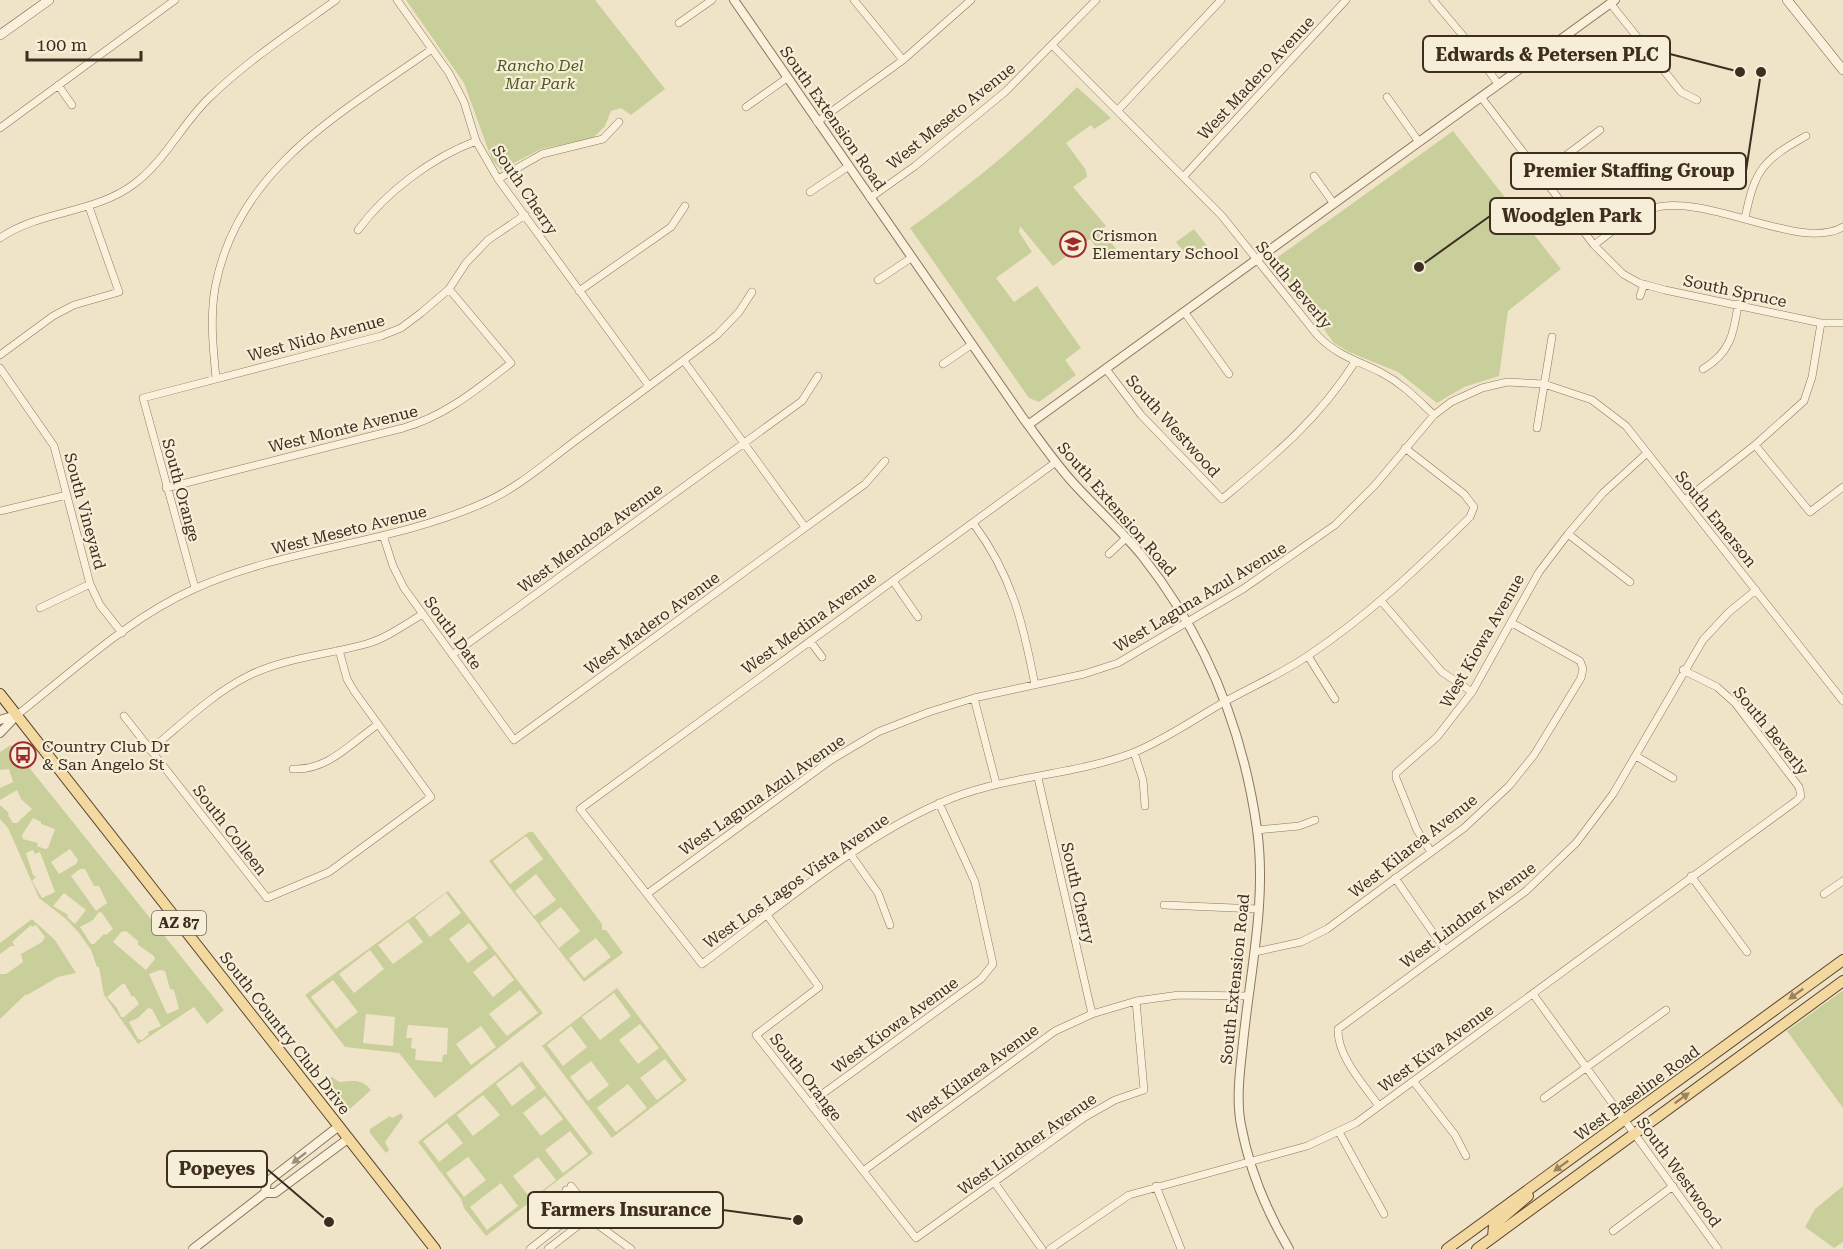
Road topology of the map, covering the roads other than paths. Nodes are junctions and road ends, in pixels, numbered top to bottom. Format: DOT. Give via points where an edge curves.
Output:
graph roads {
  1 [pos="49,0"];
  2 [pos="175,0"];
  3 [pos="336,0"];
  4 [pos="397,0"];
  5 [pos="712,0"];
  6 [pos="734,0"];
  7 [pos="854,0"];
  8 [pos="971,0"];
  9 [pos="1096,0"];
  10 [pos="1221,0"];
  11 [pos="1346,0"];
  12 [pos="1433,0"];
  13 [pos="1787,0"];
  14 [pos="1612,2"];
  15 [pos="679,23"];
  16 [pos="0,35"];
  17 [pos="1053,46"];
  18 [pos="432,49"];
  19 [pos="903,60"];
  20 [pos="1843,70"];
  21 [pos="787,78"];
  22 [pos="1498,84"];
  23 [pos="58,85"];
  24 [pos="1388,97"];
  25 [pos="1481,97"];
  26 [pos="1697,100"];
  27 [pos="72,105"];
  28 [pos="746,107"];
  29 [pos="1118,110"];
  30 [pos="618,122"];
  31 [pos="817,122"];
  32 [pos="0,128"];
  33 [pos="1600,130"];
  34 [pos="1806,136"];
  35 [pos="476,141"];
  36 [pos="1419,142"];
  37 [pos="849,166"];
  38 [pos="1185,175"];
  39 [pos="1540,175"];
  40 [pos="1314,176"];
  41 [pos="498,179"];
  42 [pos="810,192"];
  43 [pos="870,198"];
  44 [pos="1334,204"];
  45 [pos="685,206"];
  46 [pos="89,207"];
  47 [pos="525,215"];
  48 [pos="1745,218"];
  49 [pos="1843,227"];
  50 [pos="358,230"];
  51 [pos="0,238"];
  52 [pos="1594,245"];
  53 [pos="911,258"];
  54 [pos="1259,259"];
  55 [pos="878,280"];
  56 [pos="1644,284"];
  57 [pos="449,289"];
  58 [pos="579,291"];
  59 [pos="752,292"];
  60 [pos="1640,296"];
  61 [pos="1738,304"];
  62 [pos="1185,312"];
  63 [pos="1821,323"];
  64 [pos="1843,323"];
  65 [pos="1552,337"];
  66 [pos="971,345"];
  67 [pos="0,355"];
  68 [pos="684,361"];
  69 [pos="1354,362"];
  70 [pos="943,363"];
  71 [pos="0,368"];
  72 [pos="1106,369"];
  73 [pos="1703,369"];
  74 [pos="1229,374"];
  75 [pos="818,376"];
  76 [pos="216,378"];
  77 [pos="1544,384"];
  78 [pos="649,386"];
  79 [pos="143,398"];
  80 [pos="1434,415"];
  81 [pos="1028,425"];
  82 [pos="1537,428"];
  83 [pos="744,443"];
  84 [pos="1755,445"];
  85 [pos="1405,448"];
  86 [pos="1646,454"];
  87 [pos="885,461"];
  88 [pos="1056,462"];
  89 [pos="1843,487"];
  90 [pos="166,488"];
  91 [pos="67,495"];
  92 [pos="1685,500"];
  93 [pos="0,511"];
  94 [pos="973,523"];
  95 [pos="805,527"];
  96 [pos="1568,534"];
  97 [pos="383,535"];
  98 [pos="1126,538"];
  99 [pos="1108,554"];
  100 [pos="893,581"];
  101 [pos="1630,582"];
  102 [pos="90,584"];
  103 [pos="195,588"];
  104 [pos="1756,590"];
  105 [pos="1382,602"];
  106 [pos="40,608"];
  107 [pos="423,614"];
  108 [pos="918,617"];
  109 [pos="1187,621"];
  110 [pos="1512,623"];
  111 [pos="122,633"];
  112 [pos="810,641"];
  113 [pos="339,650"];
  114 [pos="452,655"];
  115 [pos="1308,656"];
  116 [pos="822,657"];
  117 [pos="1683,670"];
  118 [pos="1035,685"];
  119 [pos="1472,692"];
  120 [pos="0,693"];
  121 [pos="974,698"];
  122 [pos="1335,699"];
  123 [pos="1226,701"];
  124 [pos="1843,701"];
  125 [pos="17,715"];
  126 [pos="124,716"];
  127 [pos="0,720"];
  128 [pos="377,725"];
  129 [pos="0,733"];
  130 [pos="514,740"];
  131 [pos="150,750"];
  132 [pos="1134,752"];
  133 [pos="1636,756"];
  134 [pos="293,769"];
  135 [pos="1038,778"];
  136 [pos="1672,778"];
  137 [pos="996,783"];
  138 [pos="1801,796"];
  139 [pos="939,803"];
  140 [pos="1145,806"];
  141 [pos="1315,820"];
  142 [pos="1257,830"];
  143 [pos="1431,852"];
  144 [pos="851,855"];
  145 [pos="1691,876"];
  146 [pos="1395,878"];
  147 [pos="1843,881"];
  148 [pos="647,894"];
  149 [pos="1824,894"];
  150 [pos="1164,905"];
  151 [pos="1258,909"];
  152 [pos="767,915"];
  153 [pos="890,925"];
  154 [pos="1445,950"];
  155 [pos="1255,952"];
  156 [pos="1747,952"];
  157 [pos="1843,960"];
  158 [pos="1843,981"];
  159 [pos="1533,994"];
  160 [pos="1248,996"];
  161 [pos="1136,1001"];
  162 [pos="1666,1010"];
  163 [pos="1092,1014"];
  164 [pos="1586,1068"];
  165 [pos="1414,1082"];
  166 [pos="1544,1098"];
  167 [pos="810,1103"];
  168 [pos="1379,1106"];
  169 [pos="1625,1120"];
  170 [pos="339,1126"];
  171 [pos="1339,1132"];
  172 [pos="1635,1133"];
  173 [pos="349,1138"];
  174 [pos="1466,1156"];
  175 [pos="1250,1162"];
  176 [pos="863,1171"];
  177 [pos="994,1182"];
  178 [pos="1539,1182"];
  179 [pos="1156,1186"];
  180 [pos="1673,1186"];
  181 [pos="568,1188"];
  182 [pos="265,1193"];
  183 [pos="583,1207"];
  184 [pos="1384,1214"];
  185 [pos="591,1216"];
  186 [pos="1613,1231"];
  187 [pos="1493,1237"];
  188 [pos="916,1238"];
  189 [pos="193,1249"];
  190 [pos="435,1249"];
  191 [pos="530,1249"];
  192 [pos="548,1249"];
  193 [pos="631,1249"];
  194 [pos="1042,1249"];
  195 [pos="1050,1249"];
  196 [pos="1181,1249"];
  197 [pos="1289,1249"];
  198 [pos="1448,1249"];
  199 [pos="1477,1249"];
  200 [pos="1718,1249"];
  1 -- 16 [label="main road"];
  2 -- 23 [label="street"];
  3 -- 46 [label="street" via="244,67 208,99 136,183 116,197"];
  4 -- 18 [label="street, South Cherry"];
  5 -- 15 [label="street"];
  6 -- 21 [label="street, South Extension Road"];
  7 -- 19 [label="street"];
  8 -- 19 [label="street"];
  9 -- 17 [label="street, West Meseto Avenue"];
  10 -- 29 [label="street"];
  11 -- 38 [label="street, West Madero Avenue"];
  12 -- 22 [label="street"];
  13 -- 20 [label="main road"];
  14 -- 22 [label="street"];
  14 -- 26 [label="street" via="1681,92"];
  17 -- 29 [label="street, South Beverly"];
  17 -- 43 [label="street, West Meseto Avenue" via="956,134"];
  18 -- 35 [label="street, South Cherry" via="464,102"];
  18 -- 76 [label="street" via="311,135 277,164 249,201 228,242 215,287 211,327"];
  19 -- 31 [label="street"];
  21 -- 28 [label="street"];
  21 -- 31 [label="street, South Extension Road"];
  22 -- 25 [label="street"];
  23 -- 27 [label="street"];
  23 -- 32 [label="street"];
  24 -- 36 [label="street"];
  25 -- 36 [label="street"];
  25 -- 39 [label="street, South Spruce"];
  29 -- 38 [label="street, South Beverly"];
  30 -- 41 [label="street" via="603,139 542,154"];
  31 -- 37 [label="street, South Extension Road"];
  33 -- 39 [label="street"];
  34 -- 48 [label="street" via="1760,169 1752,184"];
  35 -- 41 [label="street, South Cherry"];
  35 -- 50 [label="street" via="449,152 406,183 372,211"];
  36 -- 44 [label="street"];
  37 -- 42 [label="street"];
  37 -- 43 [label="street, South Extension Road"];
  38 -- 54 [label="street, South Beverly"];
  39 -- 52 [label="street, South Spruce"];
  40 -- 44 [label="street"];
  41 -- 47 [label="street, South Cherry"];
  43 -- 53 [label="street, South Extension Road"];
  44 -- 54 [label="street"];
  45 -- 58 [label="street" via="671,227"];
  46 -- 51 [label="street" via="50,216"];
  46 -- 67 [label="street" via="119,292 74,305 53,316"];
  47 -- 57 [label="street, West Nido Avenue" via="488,240"];
  47 -- 58 [label="street, South Cherry"];
  48 -- 49 [label="street" via="1818,234"];
  48 -- 52 [label="street" via="1699,207 1652,208"];
  52 -- 56 [label="street, South Spruce" via="1623,274"];
  53 -- 55 [label="street"];
  53 -- 66 [label="street, South Extension Road"];
  54 -- 62 [label="street"];
  54 -- 69 [label="street, South Beverly" via="1318,336 1333,351"];
  56 -- 60 [label="street"];
  56 -- 61 [label="street, South Spruce"];
  57 -- 76 [label="street, West Nido Avenue" via="401,328 381,336"];
  57 -- 90 [label="street, West Monte Avenue" via="511,363 448,411 428,421"];
  58 -- 78 [label="street, South Cherry"];
  59 -- 68 [label="street, West Meseto Avenue" via="717,335"];
  61 -- 63 [label="street, South Spruce"];
  61 -- 73 [label="street" via="1728,347"];
  62 -- 72 [label="street"];
  62 -- 74 [label="street"];
  63 -- 64 [label="street"];
  63 -- 84 [label="street" via="1804,401"];
  65 -- 77 [label="street"];
  66 -- 70 [label="street"];
  66 -- 81 [label="street, South Extension Road"];
  68 -- 78 [label="street, West Meseto Avenue"];
  68 -- 83 [label="street"];
  69 -- 72 [label="street, South Westwood" via="1304,429 1222,499 1141,415"];
  69 -- 80 [label="street, South Beverly" via="1411,391"];
  71 -- 91 [label="street, South Vineyard" via="54,446"];
  72 -- 81 [label="street"];
  75 -- 83 [label="street, West Mendoza Avenue" via="802,401"];
  76 -- 79 [label="street, West Nido Avenue"];
  77 -- 80 [label="street, West Laguna Azul Avenue" via="1507,382 1482,388"];
  77 -- 82 [label="street"];
  77 -- 86 [label="street, South Emerson" via="1592,400 1626,426"];
  78 -- 97 [label="street, West Meseto Avenue" via="521,481 484,503 440,522"];
  79 -- 90 [label="street, South Orange"];
  80 -- 85 [label="street, West Laguna Azul Avenue"];
  81 -- 88 [label="street, South Extension Road"];
  83 -- 95 [label="street"];
  83 -- 114 [label="street, West Mendoza Avenue"];
  84 -- 89 [label="street" via="1810,512"];
  84 -- 92 [label="street"];
  85 -- 105 [label="street, West Los Lagos Vista Avenue" via="1464,494 1474,507 1470,517"];
  85 -- 109 [label="street, West Laguna Azul Avenue" via="1335,525 1253,583"];
  86 -- 92 [label="street, South Emerson"];
  86 -- 96 [label="street, West Kiowa Avenue"];
  87 -- 95 [label="street, West Madero Avenue" via="865,483"];
  88 -- 94 [label="street, West Medina Avenue"];
  88 -- 98 [label="street, South Extension Road"];
  90 -- 103 [label="street, South Orange"];
  91 -- 93 [label="street"];
  91 -- 102 [label="street, South Vineyard"];
  92 -- 104 [label="street, South Emerson"];
  94 -- 100 [label="street, West Medina Avenue"];
  94 -- 118 [label="street" via="1008,580 1024,629"];
  95 -- 130 [label="street, West Madero Avenue"];
  96 -- 101 [label="street"];
  96 -- 110 [label="street, West Kiowa Avenue" via="1539,572"];
  97 -- 103 [label="street, West Meseto Avenue"];
  97 -- 107 [label="street, South Date" via="393,566"];
  98 -- 99 [label="street"];
  98 -- 109 [label="street, South Extension Road" via="1164,584"];
  100 -- 108 [label="street"];
  100 -- 112 [label="street, West Medina Avenue"];
  102 -- 106 [label="street"];
  102 -- 111 [label="street, South Vineyard" via="100,605"];
  103 -- 111 [label="street, West Meseto Avenue"];
  104 -- 117 [label="street, West Lindner Avenue" via="1703,640"];
  104 -- 124 [label="street, South Emerson"];
  105 -- 115 [label="street, West Los Lagos Vista Avenue"];
  105 -- 119 [label="street" via="1442,672"];
  107 -- 113 [label="street" via="392,634"];
  107 -- 114 [label="street, South Date"];
  109 -- 118 [label="street, West Laguna Azul Avenue" via="1118,663"];
  109 -- 123 [label="street, South Extension Road"];
  110 -- 119 [label="street, West Kiowa Avenue"];
  110 -- 143 [label="street, West Kilarea Avenue" via="1580,661 1581,678 1540,746 1509,786"];
  111 -- 125 [label="street, West Meseto Avenue"];
  112 -- 116 [label="street"];
  112 -- 148 [label="street, West Medina Avenue" via="580,809"];
  113 -- 128 [label="street" via="347,679"];
  113 -- 131 [label="street" via="247,676"];
  114 -- 130 [label="street, South Date"];
  115 -- 122 [label="street"];
  115 -- 123 [label="street, West Los Lagos Vista Avenue"];
  117 -- 133 [label="street, West Lindner Avenue"];
  117 -- 138 [label="street, South Beverly" via="1717,687 1735,703 1799,787"];
  118 -- 121 [label="street, West Laguna Azul Avenue"];
  119 -- 143 [label="street, West Kiowa Avenue" via="1437,737 1396,772 1412,819"];
  120 -- 125 [label="main road, South Country Club Drive / AZ 87"];
  121 -- 137 [label="street"];
  121 -- 148 [label="street, West Laguna Azul Avenue" via="878,732 831,760"];
  123 -- 132 [label="street, West Los Lagos Vista Avenue"];
  123 -- 142 [label="street, South Extension Road" via="1241,746"];
  125 -- 127 [label="street"];
  125 -- 129 [label="street"];
  125 -- 170 [label="main road, South Country Club Drive / AZ 87"];
  126 -- 131 [label="street, South Colleen"];
  128 -- 131 [label="street, South Colleen" via="431,797 328,872 267,898"];
  128 -- 134 [label="street" via="327,762 311,770"];
  132 -- 135 [label="street, West Los Lagos Vista Avenue"];
  132 -- 140 [label="street" via="1143,780"];
  133 -- 136 [label="street"];
  133 -- 154 [label="street, West Lindner Avenue" via="1595,820 1552,867 1526,891"];
  135 -- 137 [label="street, West Los Lagos Vista Avenue"];
  135 -- 163 [label="street, South Cherry"];
  137 -- 139 [label="street, West Los Lagos Vista Avenue"];
  138 -- 145 [label="street, West Kiva Avenue"];
  139 -- 144 [label="street, West Los Lagos Vista Avenue"];
  139 -- 167 [label="street, West Kiowa Avenue" via="975,882 993,964 981,979"];
  141 -- 142 [label="street" via="1299,826"];
  142 -- 151 [label="street, South Extension Road" via="1261,871"];
  143 -- 146 [label="street, West Kilarea Avenue"];
  144 -- 152 [label="street, West Los Lagos Vista Avenue"];
  144 -- 153 [label="street" via="878,893"];
  145 -- 156 [label="street"];
  145 -- 159 [label="street, West Kiva Avenue"];
  146 -- 154 [label="street"];
  146 -- 155 [label="street, West Kilarea Avenue" via="1327,929 1283,948"];
  147 -- 149 [label="street"];
  148 -- 152 [label="street, West Los Lagos Vista Avenue" via="702,964"];
  150 -- 151 [label="street"];
  151 -- 155 [label="street, South Extension Road"];
  152 -- 167 [label="street, South Orange" via="819,987 756,1035"];
  154 -- 168 [label="street, West Lindner Avenue" via="1338,1029 1350,1065"];
  155 -- 160 [label="street, South Extension Road"];
  157 -- 169 [label="main road, West Baseline Road, one-way"];
  172 -- 158 [label="main road, West Baseline Road, one-way"];
  159 -- 164 [label="street, South Westwood"];
  159 -- 165 [label="street, West Kiva Avenue"];
  160 -- 161 [label="street, West Kilarea Avenue" via="1179,995"];
  160 -- 175 [label="street, South Extension Road" via="1239,1081 1241,1124"];
  161 -- 163 [label="street, West Kilarea Avenue"];
  161 -- 177 [label="street, West Lindner Avenue" via="1144,1090 1085,1117"];
  162 -- 164 [label="street"];
  163 -- 176 [label="street, West Kilarea Avenue" via="1046,1038"];
  164 -- 166 [label="street"];
  164 -- 169 [label="street, South Westwood"];
  165 -- 168 [label="street, West Kiva Avenue"];
  165 -- 174 [label="street" via="1455,1135"];
  167 -- 176 [label="street, South Orange"];
  168 -- 171 [label="street, West Kiva Avenue"];
  169 -- 172 [label="street, South Westwood"];
  169 -- 178 [label="main road, West Baseline Road, one-way"];
  170 -- 173 [label="main road, South Country Club Drive / AZ 87"];
  170 -- 182 [label="street, one-way" via="267,1182"];
  171 -- 175 [label="street, West Kiva Avenue" via="1307,1146"];
  171 -- 184 [label="street"];
  172 -- 180 [label="street, South Westwood"];
  172 -- 187 [label="main road, West Baseline Road"];
  173 -- 182 [label="street" via="275,1193"];
  173 -- 190 [label="main road, South Country Club Drive / AZ 87"];
  175 -- 179 [label="street, West Kiva Avenue"];
  175 -- 197 [label="street, South Extension Road" via="1270,1214"];
  176 -- 188 [label="street, South Orange"];
  177 -- 188 [label="street, West Lindner Avenue"];
  177 -- 194 [label="street"];
  178 -- 187 [label="main road" via="1520,1206 1494,1225"];
  178 -- 198 [label="main road, West Baseline Road"];
  179 -- 195 [label="street, West Kiva Avenue" via="1129,1195"];
  179 -- 196 [label="street"];
  180 -- 186 [label="street"];
  180 -- 200 [label="street, South Westwood"];
  181 -- 183 [label="street"];
  182 -- 189 [label="street"];
  183 -- 185 [label="street"];
  183 -- 191 [label="street"];
  185 -- 192 [label="street"];
  185 -- 193 [label="street"];
  187 -- 199 [label="main road, West Baseline Road"];
}
